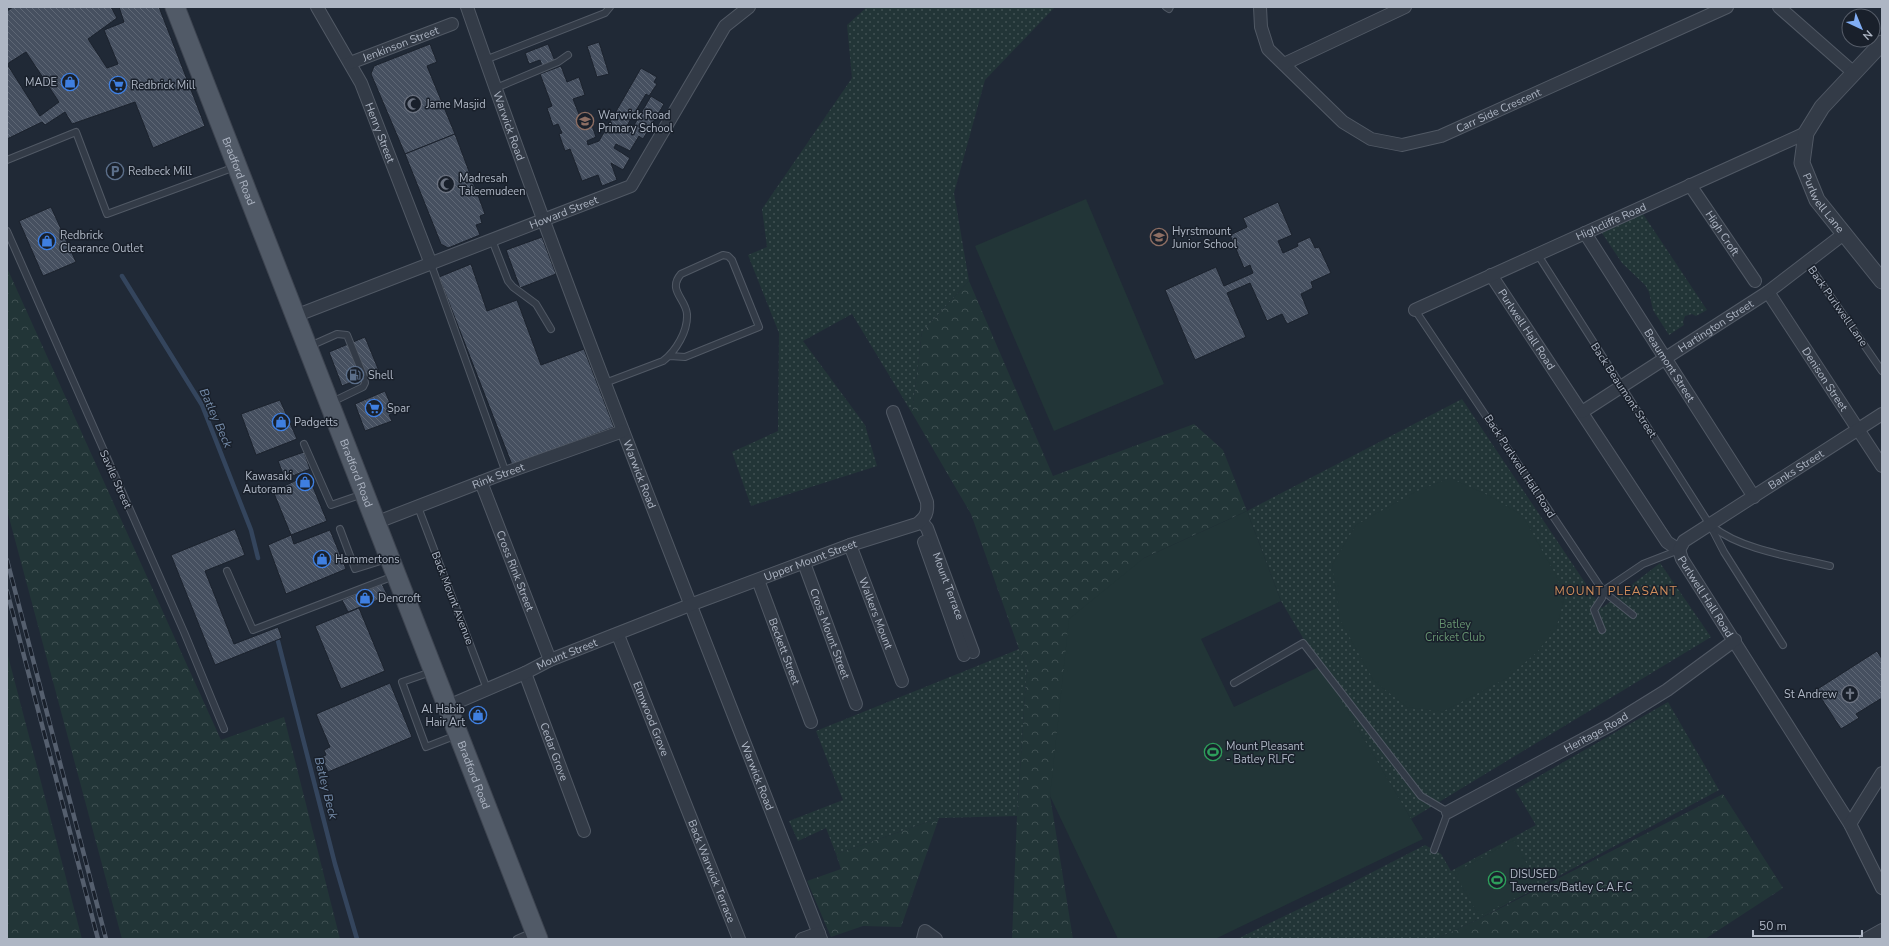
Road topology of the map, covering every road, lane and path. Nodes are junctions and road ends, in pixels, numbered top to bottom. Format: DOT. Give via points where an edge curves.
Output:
graph roads {
  1 [pos="175,7"];
  2 [pos="317,7"];
  3 [pos="467,7"];
  4 [pos="610,7"];
  5 [pos="749,7"];
  6 [pos="1166,7"];
  7 [pos="1170,7"];
  8 [pos="1260,7"];
  9 [pos="1405,7"];
  10 [pos="1727,7"];
  11 [pos="1779,7"];
  12 [pos="452,24"];
  13 [pos="1882,43"];
  14 [pos="568,55"];
  15 [pos="485,60"];
  16 [pos="350,63"];
  17 [pos="1284,64"];
  18 [pos="1854,73"];
  19 [pos="496,88"];
  20 [pos="1806,132"];
  21 [pos="7,160"];
  22 [pos="237,167"];
  23 [pos="1690,185"];
  24 [pos="543,220"];
  25 [pos="7,231"];
  26 [pos="1585,233"];
  27 [pos="1845,233"];
  28 [pos="492,240"];
  29 [pos="1538,255"];
  30 [pos="1807,262"];
  31 [pos="431,264"];
  32 [pos="1491,275"];
  33 [pos="1755,281"];
  34 [pos="1882,281"];
  35 [pos="1768,292"];
  36 [pos="1415,310"];
  37 [pos="295,316"];
  38 [pos="551,329"];
  39 [pos="676,346"];
  40 [pos="307,348"];
  41 [pos="670,356"];
  42 [pos="685,356"];
  43 [pos="1665,359"];
  44 [pos="1882,371"];
  45 [pos="605,384"];
  46 [pos="1622,386"];
  47 [pos="329,403"];
  48 [pos="893,412"];
  49 [pos="1582,412"];
  50 [pos="1882,414"];
  51 [pos="1859,430"];
  52 [pos="623,431"];
  53 [pos="304,444"];
  54 [pos="1882,466"];
  55 [pos="506,473"];
  56 [pos="482,482"];
  57 [pos="363,494"];
  58 [pos="1754,497"];
  59 [pos="418,507"];
  60 [pos="922,520"];
  61 [pos="375,523"];
  62 [pos="1710,525"];
  63 [pos="340,529"];
  64 [pos="850,545"];
  65 [pos="1679,550"];
  66 [pos="388,558"];
  67 [pos="804,562"];
  68 [pos="1830,566"];
  69 [pos="227,571"];
  70 [pos="395,576"];
  71 [pos="758,580"];
  72 [pos="1603,591"];
  73 [pos="690,606"];
  74 [pos="1633,615"];
  75 [pos="1602,630"];
  76 [pos="618,635"];
  77 [pos="1735,640"];
  78 [pos="1783,644"];
  79 [pos="968,654"];
  80 [pos="550,660"];
  81 [pos="432,671"];
  82 [pos="525,673"];
  83 [pos="902,681"];
  84 [pos="1234,683"];
  85 [pos="487,689"];
  86 [pos="856,704"];
  87 [pos="446,706"];
  88 [pos="811,722"];
  89 [pos="224,729"];
  90 [pos="457,736"];
  91 [pos="1882,773"];
  92 [pos="684,802"];
  93 [pos="1448,812"];
  94 [pos="1850,824"];
  95 [pos="584,832"];
  96 [pos="1434,850"];
  97 [pos="1882,888"];
  98 [pos="1882,930"];
  99 [pos="536,935"];
  100 [pos="820,936"];
  101 [pos="517,939"];
  102 [pos="739,939"];
  103 [pos="802,939"];
  104 [pos="923,939"];
  105 [pos="936,939"];
  106 [pos="1866,939"];
  1 -- 22 [label="main road, Bradford Road"];
  2 -- 16 [label="street, Henry Street"];
  3 -- 15 [label="street, Warwick Road"];
  4 -- 15 [label="lane" via="605,13"];
  5 -- 24 [label="street, Howard Street" via="725,26 631,186"];
  6 -- 7 [label="lane"];
  8 -- 17 [label="street, Carr Side Crescent" via="1261,27 1268,49"];
  9 -- 17 [label="street"];
  10 -- 17 [label="street, Carr Side Crescent" via="1440,136 1402,145 1371,139 1343,122"];
  11 -- 18 [label="street"];
  12 -- 16 [label="street, Jenkinson Street"];
  13 -- 18 [label="street, Purlwell Lane"];
  14 -- 19 [label="lane" via="558,62"];
  15 -- 19 [label="street, Warwick Road"];
  16 -- 31 [label="street, Henry Street" via="361,83"];
  18 -- 20 [label="street, Purlwell Lane" via="1822,107"];
  19 -- 24 [label="street, Warwick Road"];
  20 -- 23 [label="street, Highcliffe Road"];
  20 -- 27 [label="street, Purlwell Lane" via="1802,163 1817,200"];
  21 -- 22 [label="lane" via="76,132 107,214"];
  22 -- 37 [label="main road, Bradford Road"];
  23 -- 26 [label="street, Highcliffe Road"];
  23 -- 33 [label="street, High Croft"];
  24 -- 28 [label="street, Howard Street"];
  24 -- 45 [label="street, Warwick Road"];
  25 -- 89 [label="lane, Savile Street" via="184,632"];
  26 -- 29 [label="street, Highcliffe Road"];
  26 -- 43 [label="street, Beaumont Street"];
  27 -- 30 [label="street, Hartington Street"];
  27 -- 34 [label="street, Purlwell Lane"];
  28 -- 31 [label="street, Howard Street"];
  28 -- 38 [label="lane" via="508,281 512,287 536,304"];
  29 -- 32 [label="street, Highcliffe Road"];
  29 -- 46 [label="lane, Back Beaumont Street"];
  30 -- 35 [label="street, Hartington Street"];
  30 -- 44 [label="lane, Back Purlwell Lane"];
  31 -- 37 [label="street, Howard Street"];
  31 -- 55 [label="lane"];
  32 -- 36 [label="street, Highcliffe Road"];
  32 -- 49 [label="street, Purlwell Hall Road"];
  35 -- 43 [label="street, Hartington Street"];
  35 -- 51 [label="street, Denison Street"];
  36 -- 72 [label="lane, Back Purlwell Hall Road"];
  37 -- 40 [label="main road, Bradford Road"];
  39 -- 41 [label="lane"];
  39 -- 42 [label="lane"];
  39 -- 42 [label="lane" via="685,332 687,313 676,289 677,279 681,274 723,255 728,256 732,260 759,328"];
  40 -- 47 [label="main road, Bradford Road"];
  40 -- 47 [label="lane" via="342,334 347,335 356,357 364,377 364,387"];
  41 -- 42 [label="lane"];
  41 -- 45 [label="lane" via="664,361"];
  43 -- 46 [label="street, Hartington Street"];
  43 -- 58 [label="street, Beaumont Street"];
  45 -- 52 [label="street, Warwick Road"];
  46 -- 49 [label="street, Hartington Street"];
  46 -- 62 [label="lane, Back Beaumont Street"];
  47 -- 57 [label="main road, Bradford Road"];
  48 -- 60 [label="street" via="927,502"];
  49 -- 65 [label="street, Purlwell Hall Road" via="1667,542"];
  50 -- 51 [label="street, Banks Street"];
  51 -- 54 [label="street, Denison Street"];
  51 -- 58 [label="street, Banks Street"];
  52 -- 55 [label="street, Rink Street"];
  52 -- 73 [label="street, Warwick Road"];
  53 -- 57 [label="lane" via="331,505"];
  55 -- 56 [label="street, Rink Street"];
  56 -- 59 [label="street, Rink Street"];
  56 -- 80 [label="street, Cross Rink Street"];
  57 -- 61 [label="main road, Bradford Road"];
  58 -- 62 [label="street, Banks Street"];
  59 -- 61 [label="street, Rink Street"];
  59 -- 85 [label="lane, Back Mount Avenue"];
  60 -- 64 [label="street, Upper Mount Street"];
  60 -- 79 [label="street, Mount Terrace" via="927,528"];
  61 -- 66 [label="main road, Bradford Road"];
  62 -- 65 [label="street, Banks Street" via="1684,541"];
  62 -- 68 [label="lane" via="1722,535 1743,544"];
  62 -- 78 [label="lane" via="1724,552"];
  63 -- 66 [label="lane" via="355,569"];
  64 -- 67 [label="street, Upper Mount Street"];
  64 -- 83 [label="street, Walkers Mount"];
  65 -- 72 [label="lane" via="1643,564"];
  65 -- 77 [label="street, Purlwell Hall Road" via="1682,559"];
  66 -- 70 [label="main road, Bradford Road"];
  67 -- 71 [label="street, Upper Mount Street"];
  67 -- 86 [label="street, Cross Mount Street"];
  69 -- 70 [label="lane" via="254,630"];
  70 -- 81 [label="main road, Bradford Road"];
  71 -- 73 [label="street, Upper Mount Street"];
  71 -- 88 [label="street, Beckett Street"];
  72 -- 74 [label="lane, Back Purlwell Hall Road"];
  72 -- 75 [label="lane" via="1602,598 1594,610"];
  73 -- 76 [label="street, Mount Street"];
  73 -- 100 [label="street, Warwick Road"];
  76 -- 80 [label="street, Mount Street"];
  76 -- 92 [label="street, Elmwood Grove"];
  77 -- 93 [label="street, Heritage Road" via="1667,690 1612,724"];
  77 -- 94 [label="street, Purlwell Hall Road"];
  80 -- 82 [label="street, Mount Street"];
  81 -- 87 [label="main road, Bradford Road"];
  81 -- 90 [label="lane" via="402,682 426,747"];
  82 -- 85 [label="street, Mount Street"];
  82 -- 95 [label="street, Cedar Grove"];
  84 -- 93 [label="lane" via="1303,643 1420,796"];
  85 -- 87 [label="street, Mount Street"];
  87 -- 90 [label="main road, Bradford Road"];
  90 -- 99 [label="main road, Bradford Road"];
  91 -- 94 [label="street"];
  92 -- 102 [label="street, Back Warwick Terrace"];
  93 -- 96 [label="lane"];
  94 -- 97 [label="street, Purlwell Hall Road"];
  98 -- 106 [label="street"];
  99 -- 101 [label="lane"];
  100 -- 103 [label="street"];
  104 -- 105 [label="street" via="925,931"];
}
